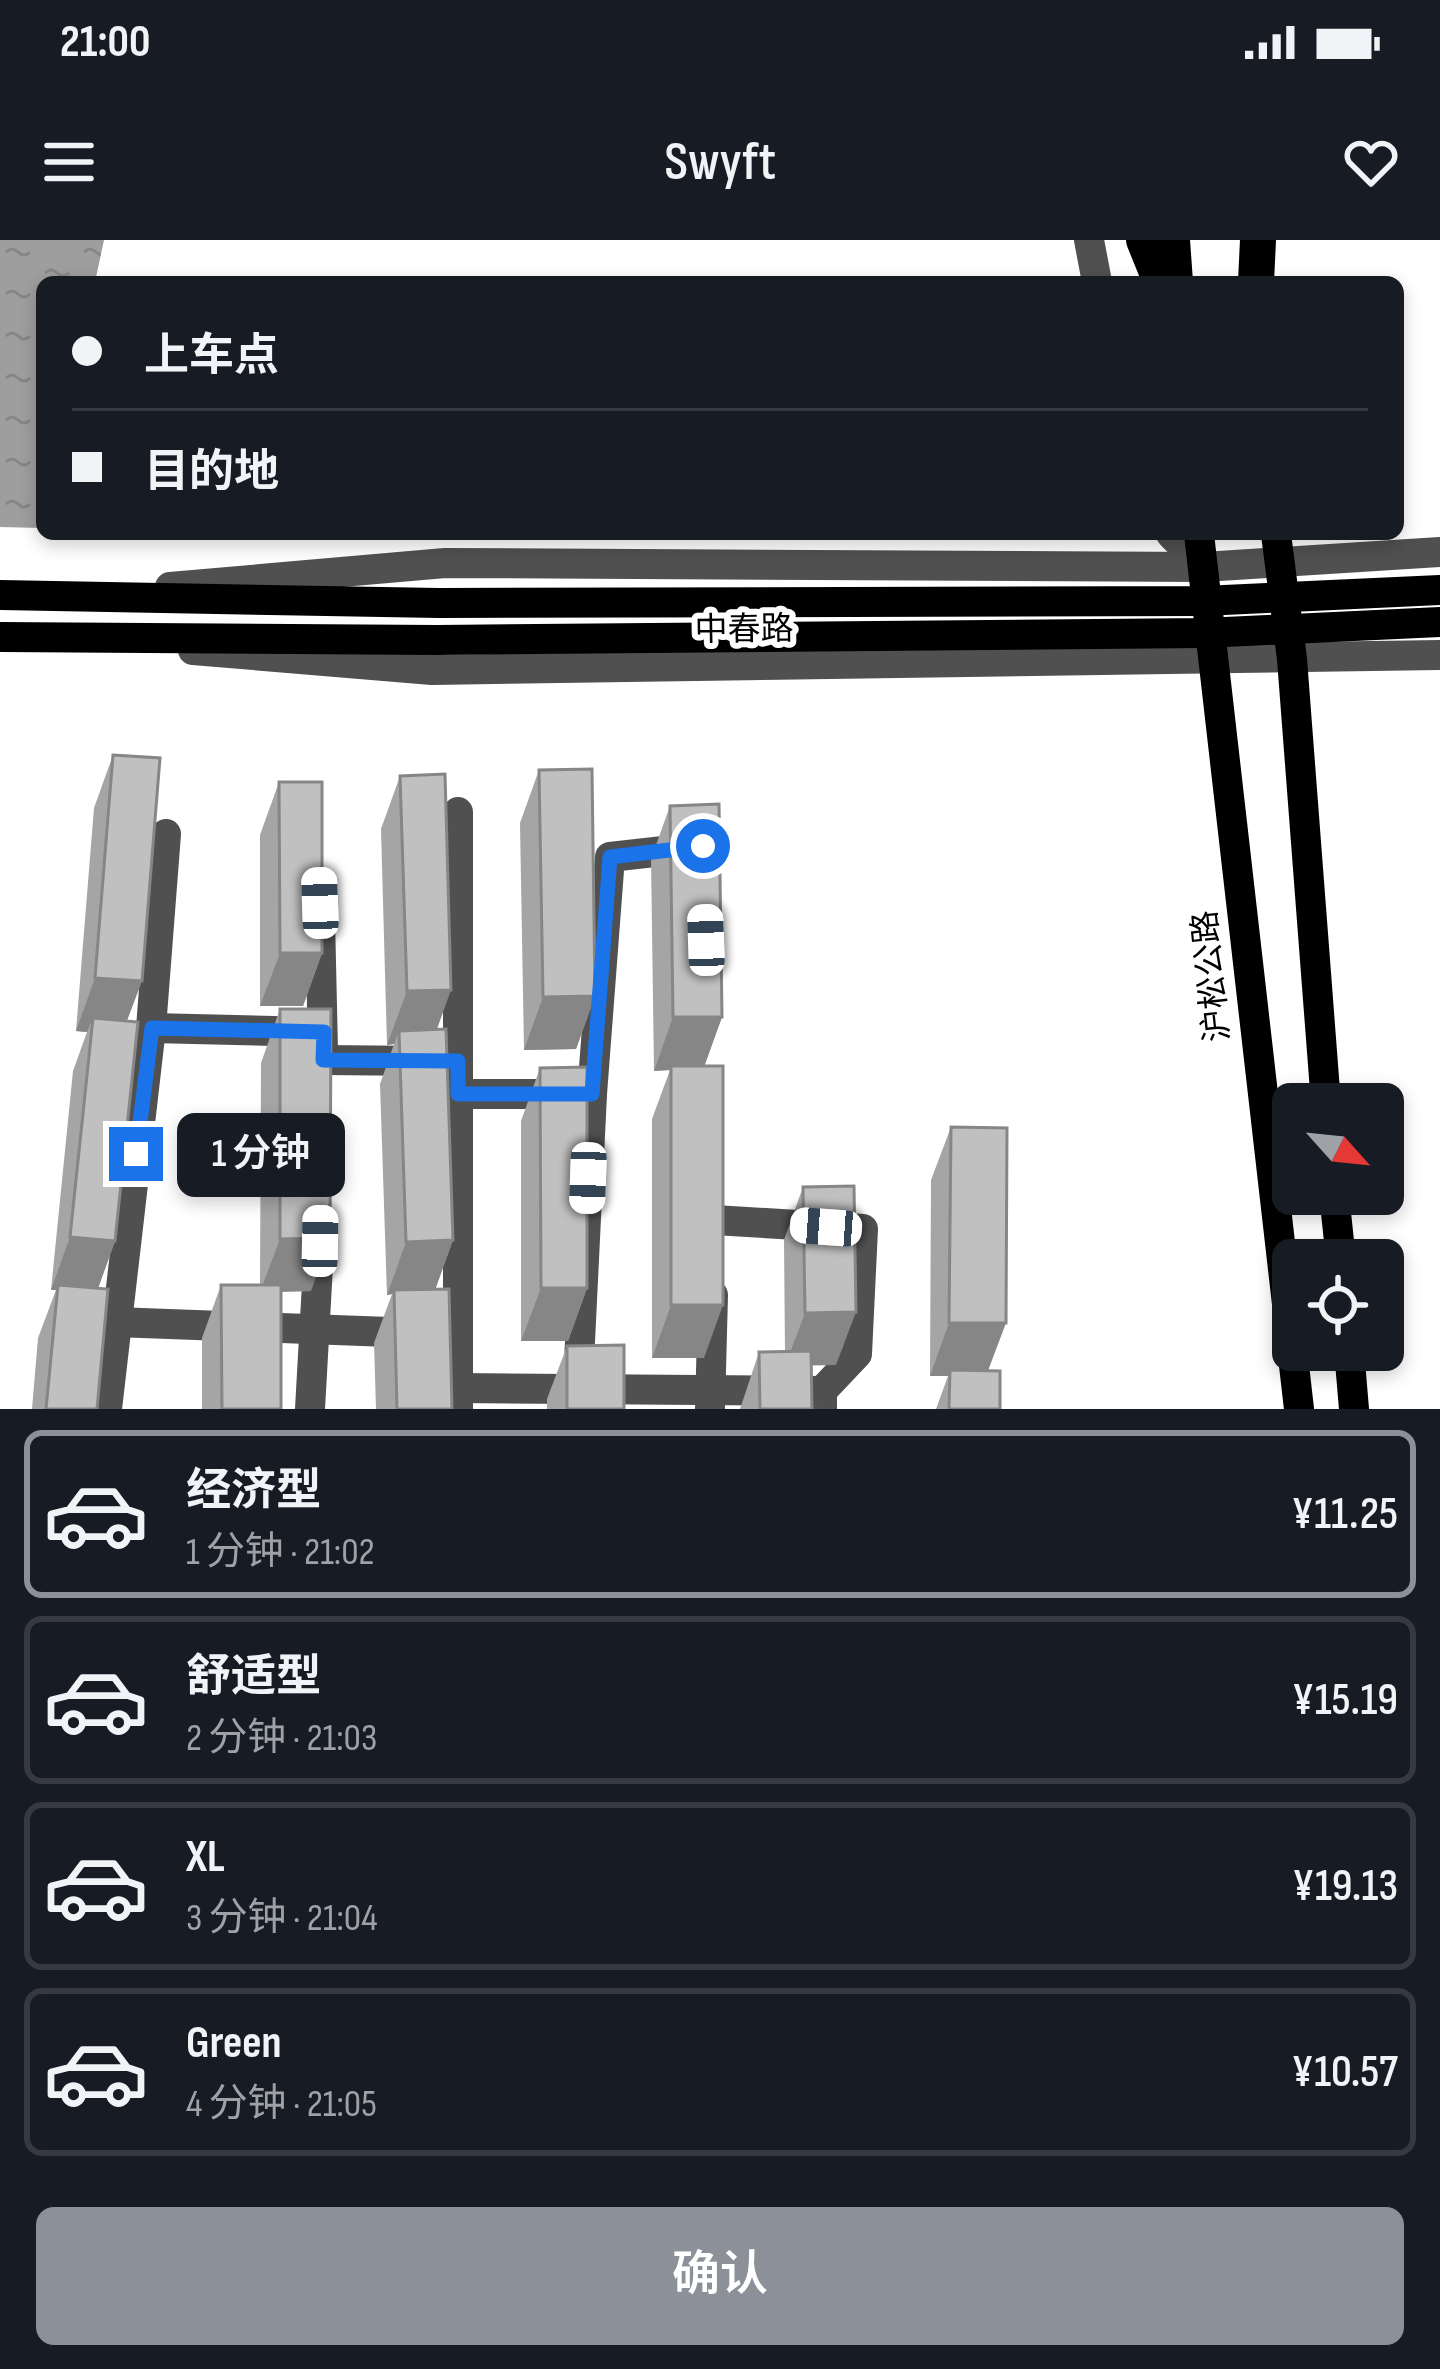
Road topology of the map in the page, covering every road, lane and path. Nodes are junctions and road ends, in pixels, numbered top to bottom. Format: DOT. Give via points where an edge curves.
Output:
graph roads {
  1 [pos="1089,240"];
  2 [pos="1144,240"];
  3 [pos="1174,240"];
  4 [pos="1240,240"];
  5 [pos="1258,240"];
  6 [pos="1268,240"];
  7 [pos="1096,276"];
  8 [pos="1159,276"];
  9 [pos="1177,276"];
  10 [pos="1245,276"];
  11 [pos="1259,276"];
  12 [pos="1260,276"];
  13 [pos="1177,540"];
  14 [pos="1200,540"];
  15 [pos="1277,548"];
  16 [pos="1440,552"];
  17 [pos="1203,567"];
  18 [pos="1440,590"];
  19 [pos="0,595"];
  20 [pos="60,597"];
  21 [pos="1440,622"];
  22 [pos="0,637"];
  23 [pos="49,639"];
  24 [pos="1440,655"];
  25 [pos="1292,659"];
  26 [pos="1211,660"];
  27 [pos="458,812"];
  28 [pos="166,834"];
  29 [pos="703,869"];
  30 [pos="319,888"];
  31 [pos="152,1028"];
  32 [pos="323,1058"];
  33 [pos="458,1061"];
  34 [pos="1324,1083"];
  35 [pos="458,1094"];
  36 [pos="592,1094"];
  37 [pos="321,1196"];
  38 [pos="115,1322"];
  39 [pos="319,1332"];
  40 [pos="458,1333"];
  41 [pos="1351,1371"];
  42 [pos="578,1389"];
  43 [pos="711,1398"];
  44 [pos="458,1399"];
  45 [pos="613,1400"];
  46 [pos="822,1400"];
  47 [pos="107,1409"];
  48 [pos="310,1409"];
  49 [pos="1299,1409"];
  50 [pos="1354,1409"];
  1 -- 7 [label="street"];
  2 -- 8 [label="highway"];
  3 -- 9 [label="main road"];
  4 -- 10 [label="main road"];
  5 -- 11 [label="highway"];
  6 -- 12 [label="street"];
  13 -- 17 [label="street"];
  14 -- 17 [label="main road, 沪松公路"];
  15 -- 16 [label="street, 中春路"];
  15 -- 17 [label="street, 中春路"];
  15 -- 25 [label="main road"];
  17 -- 20 [label="street, 中春路" via="445,563"];
  17 -- 26 [label="main road, 沪松公路"];
  18 -- 20 [label="main road, 中春路" via="1203,601"];
  19 -- 20 [label="main road, 中春路"];
  21 -- 23 [label="main road, 中春路" via="1204,633"];
  22 -- 23 [label="main road, 中春路"];
  23 -- 26 [label="street, 中春路" via="432,670"];
  24 -- 25 [label="street, 中春路"];
  25 -- 26 [label="street, 中春路"];
  25 -- 34 [label="main road"];
  26 -- 49 [label="main road, 沪松公路"];
  27 -- 33 [label="street"];
  28 -- 31 [label="street"];
  29 -- 36 [label="street" via="703,846 610,857"];
  30 -- 32 [label="street"];
  31 -- 32 [label="street"];
  31 -- 38 [label="street"];
  32 -- 33 [label="street"];
  33 -- 35 [label="street"];
  35 -- 36 [label="street"];
  35 -- 40 [label="street"];
  36 -- 42 [label="street"];
  37 -- 39 [label="street"];
  38 -- 39 [label="street"];
  38 -- 47 [label="street"];
  39 -- 40 [label="street"];
  39 -- 48 [label="street"];
  40 -- 44 [label="street"];
  41 -- 50 [label="main road"];
  42 -- 44 [label="street"];
  42 -- 45 [label="street"];
  43 -- 45 [label="street"];
  43 -- 46 [label="street"];
  43 -- 46 [label="street" via="714,1232 863,1229 857,1354"];
}
